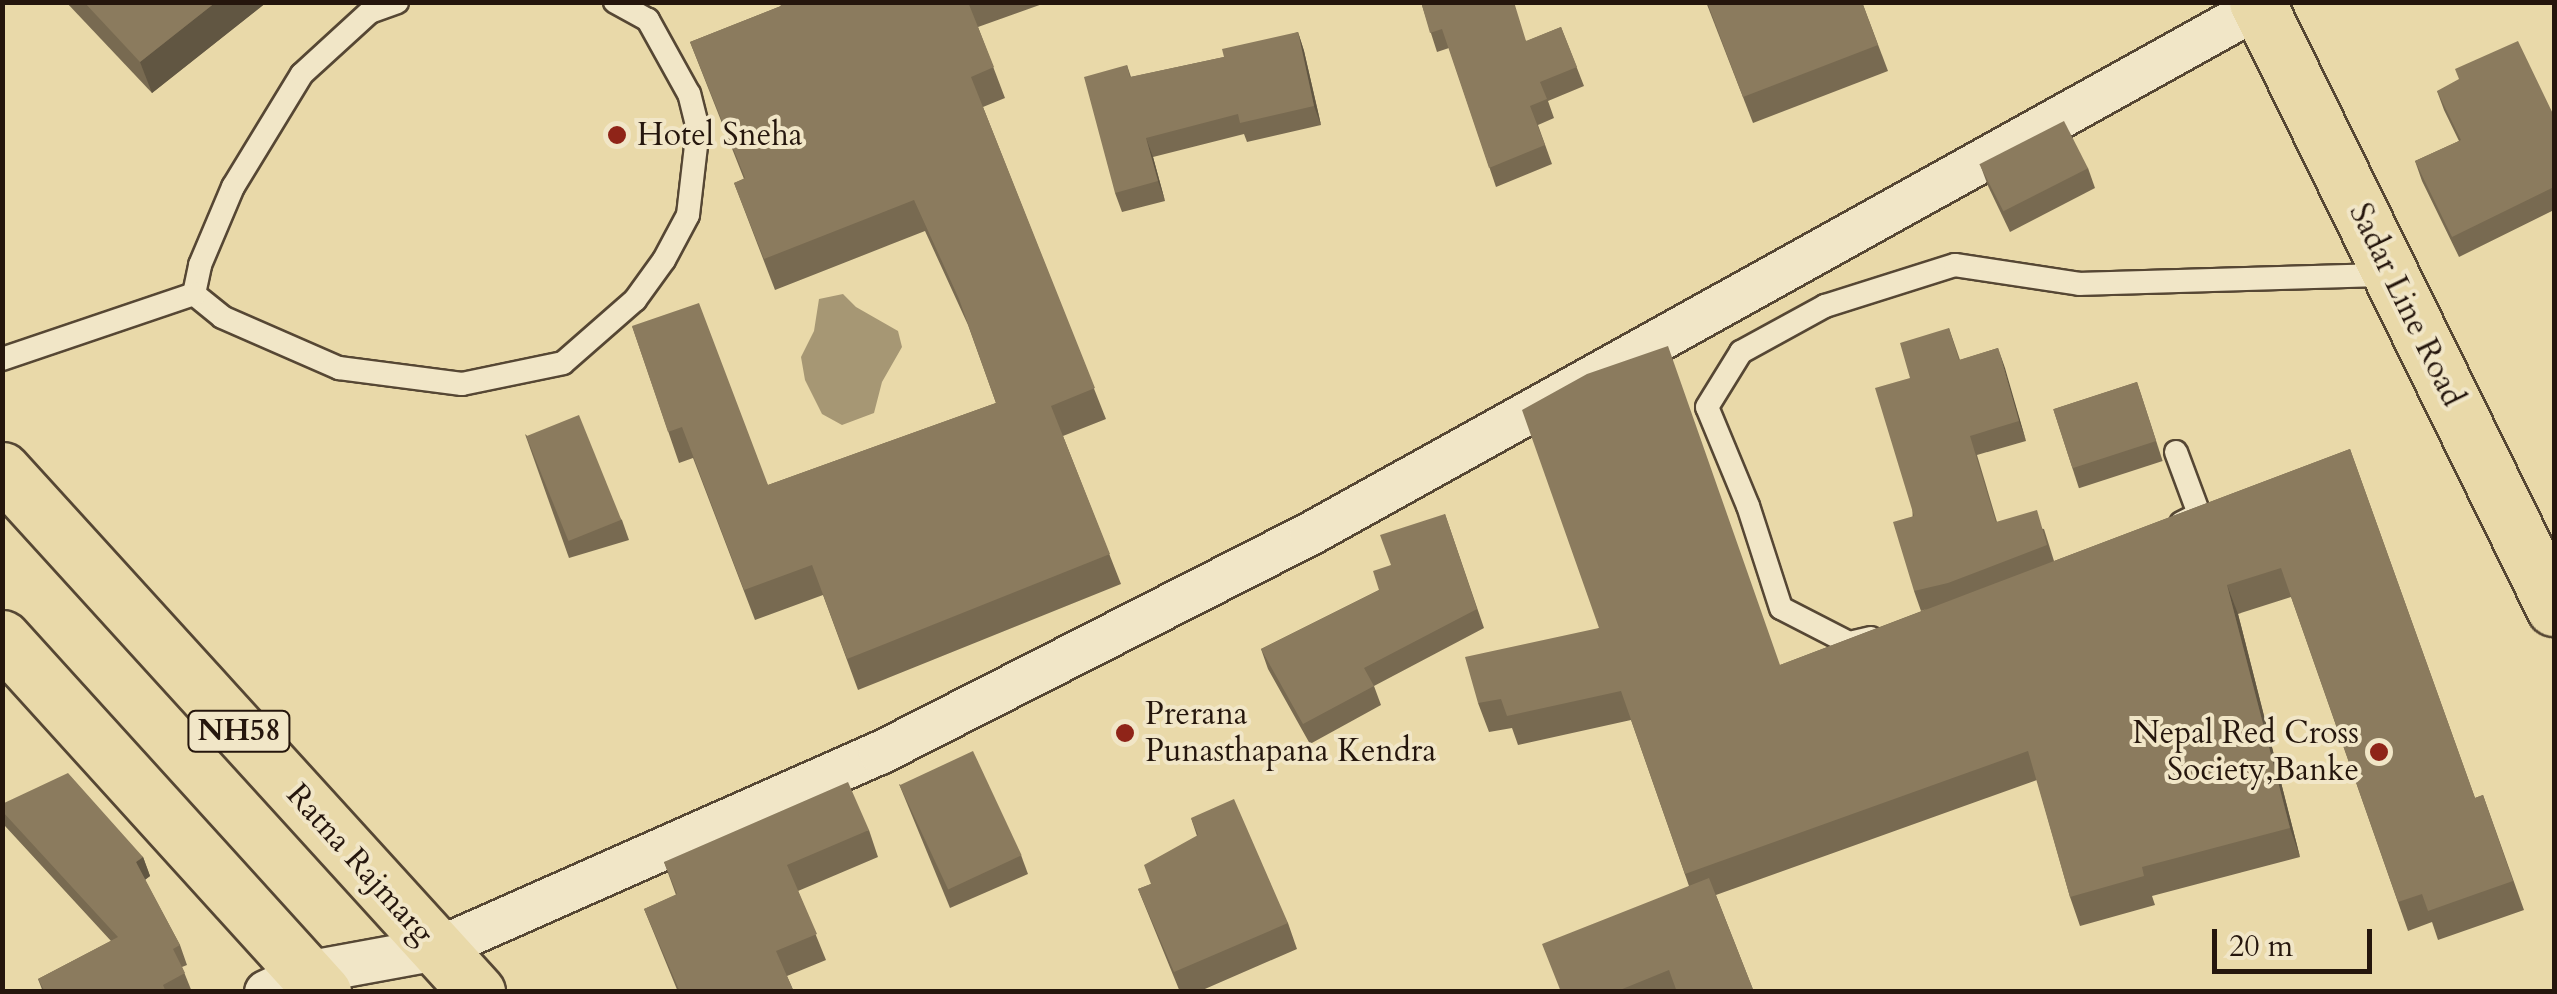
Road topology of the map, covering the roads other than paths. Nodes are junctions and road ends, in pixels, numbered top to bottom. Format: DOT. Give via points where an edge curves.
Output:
graph roads {
  1 [pos="397,2"];
  2 [pos="615,2"];
  3 [pos="2258,5"];
  4 [pos="2391,275"];
  5 [pos="194,294"];
  6 [pos="2,359"];
  7 [pos="2176,452"];
  8 [pos="2,470"];
  9 [pos="2164,532"];
  10 [pos="2554,608"];
  11 [pos="1886,634"];
  12 [pos="2,638"];
  13 [pos="437,949"];
  14 [pos="298,985"];
  15 [pos="476,992"];
  1 -- 5 [label="lane" via="370,12 302,74 232,187"];
  2 -- 5 [label="lane" via="648,20 689,94 698,129 688,215 635,300 563,364 462,384 339,368 222,317"];
  3 -- 4 [label="main road, Sadar Line Road"];
  3 -- 13 [label="street" via="1310,534 880,754"];
  4 -- 10 [label="main road, Sadar Line Road"];
  4 -- 11 [label="lane" via="2080,284 1955,265 1825,306 1740,352 1707,408 1781,608 1849,643"];
  5 -- 6 [label="lane"];
  7 -- 9 [label="lane" via="2198,514"];
  8 -- 13 [label="main road, Ratna Rajmarg / NH58"];
  12 -- 14 [label="main road"];
  13 -- 14 [label="street"];
  13 -- 15 [label="main road, Ratna Rajmarg / NH58"];
}
